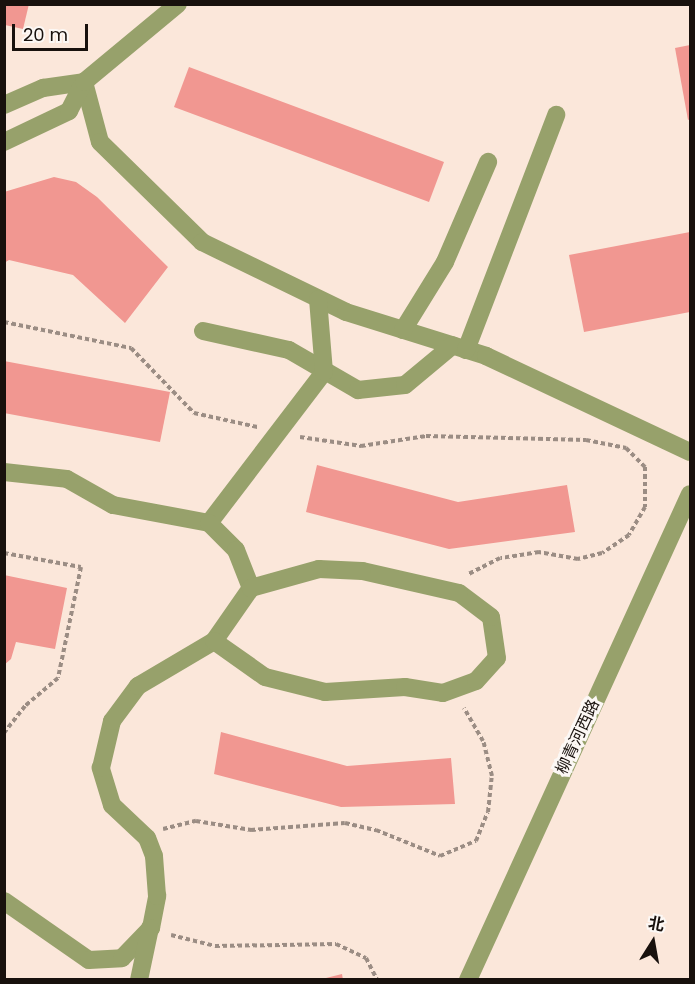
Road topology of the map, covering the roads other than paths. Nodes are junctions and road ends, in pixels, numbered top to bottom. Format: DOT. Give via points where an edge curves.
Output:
graph roads {
  1 [pos="178,4"];
  2 [pos="84,82"];
  3 [pos="4,105"];
  4 [pos="556,115"];
  5 [pos="4,142"];
  6 [pos="488,162"];
  7 [pos="318,299"];
  8 [pos="203,330"];
  9 [pos="403,330"];
  10 [pos="459,348"];
  11 [pos="324,372"];
  12 [pos="690,452"];
  13 [pos="4,472"];
  14 [pos="690,494"];
  15 [pos="209,524"];
  16 [pos="251,588"];
  17 [pos="214,641"];
  18 [pos="4,901"];
  19 [pos="151,928"];
  20 [pos="140,980"];
  21 [pos="468,980"];
  1 -- 2 [label="street"];
  2 -- 3 [label="street" via="43,88"];
  2 -- 5 [label="street" via="69,111"];
  2 -- 7 [label="street" via="100,142 202,242"];
  4 -- 10 [label="street"];
  6 -- 9 [label="street" via="445,262"];
  7 -- 9 [label="street"];
  7 -- 11 [label="street"];
  8 -- 11 [label="street" via="289,350"];
  9 -- 10 [label="street"];
  10 -- 11 [label="street" via="405,385 358,390"];
  10 -- 12 [label="street"];
  11 -- 15 [label="street"];
  13 -- 15 [label="street" via="67,479 113,505"];
  14 -- 21 [label="street, 柳青河西路"];
  15 -- 16 [label="street" via="236,550"];
  16 -- 17 [label="street"];
  16 -- 17 [label="street" via="319,569 362,571 459,593 491,617 497,658 476,681 443,693 405,687 325,692 265,677"];
  17 -- 19 [label="street" via="138,686 112,721 101,768 112,805 147,838 154,856 157,896"];
  18 -- 19 [label="street" via="89,960 122,958"];
  19 -- 20 [label="street"];
}
